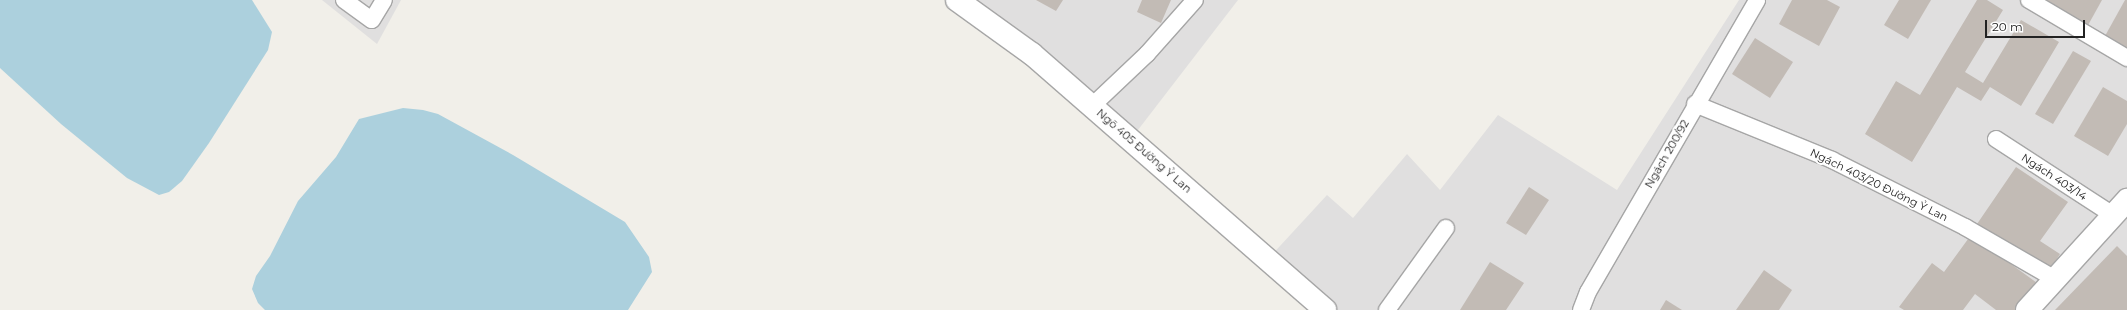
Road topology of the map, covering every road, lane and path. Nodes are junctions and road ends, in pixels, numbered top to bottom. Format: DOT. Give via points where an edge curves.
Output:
graph roads {
  1 [pos="344,0"];
  2 [pos="384,0"];
  3 [pos="957,0"];
  4 [pos="1195,0"];
  5 [pos="1757,0"];
  6 [pos="2029,0"];
  7 [pos="2127,58"];
  8 [pos="1695,104"];
  9 [pos="1092,106"];
  10 [pos="1996,139"];
  11 [pos="2120,207"];
  12 [pos="1446,228"];
  13 [pos="2055,279"];
  14 [pos="1325,310"];
  15 [pos="1387,310"];
  16 [pos="1581,310"];
  17 [pos="2027,310"];
  1 -- 2 [label="lane" via="372,20"];
  3 -- 9 [label="street, Ngõ 405 Đường Ỷ Lan" via="1032,54"];
  4 -- 9 [label="lane" via="1147,54"];
  5 -- 8 [label="lane, Ngách 200/92"];
  6 -- 7 [label="lane"];
  8 -- 13 [label="lane, Ngách 403/20 Đường Ỷ Lan" via="1832,160 1965,227"];
  8 -- 16 [label="lane, Ngách 200/92" via="1588,292"];
  9 -- 14 [label="street, Ngõ 405 Đường Ỷ Lan"];
  10 -- 11 [label="lane, Ngách 403/14"];
  11 -- 13 [label="street"];
  12 -- 15 [label="lane"];
  13 -- 17 [label="street"];
}
